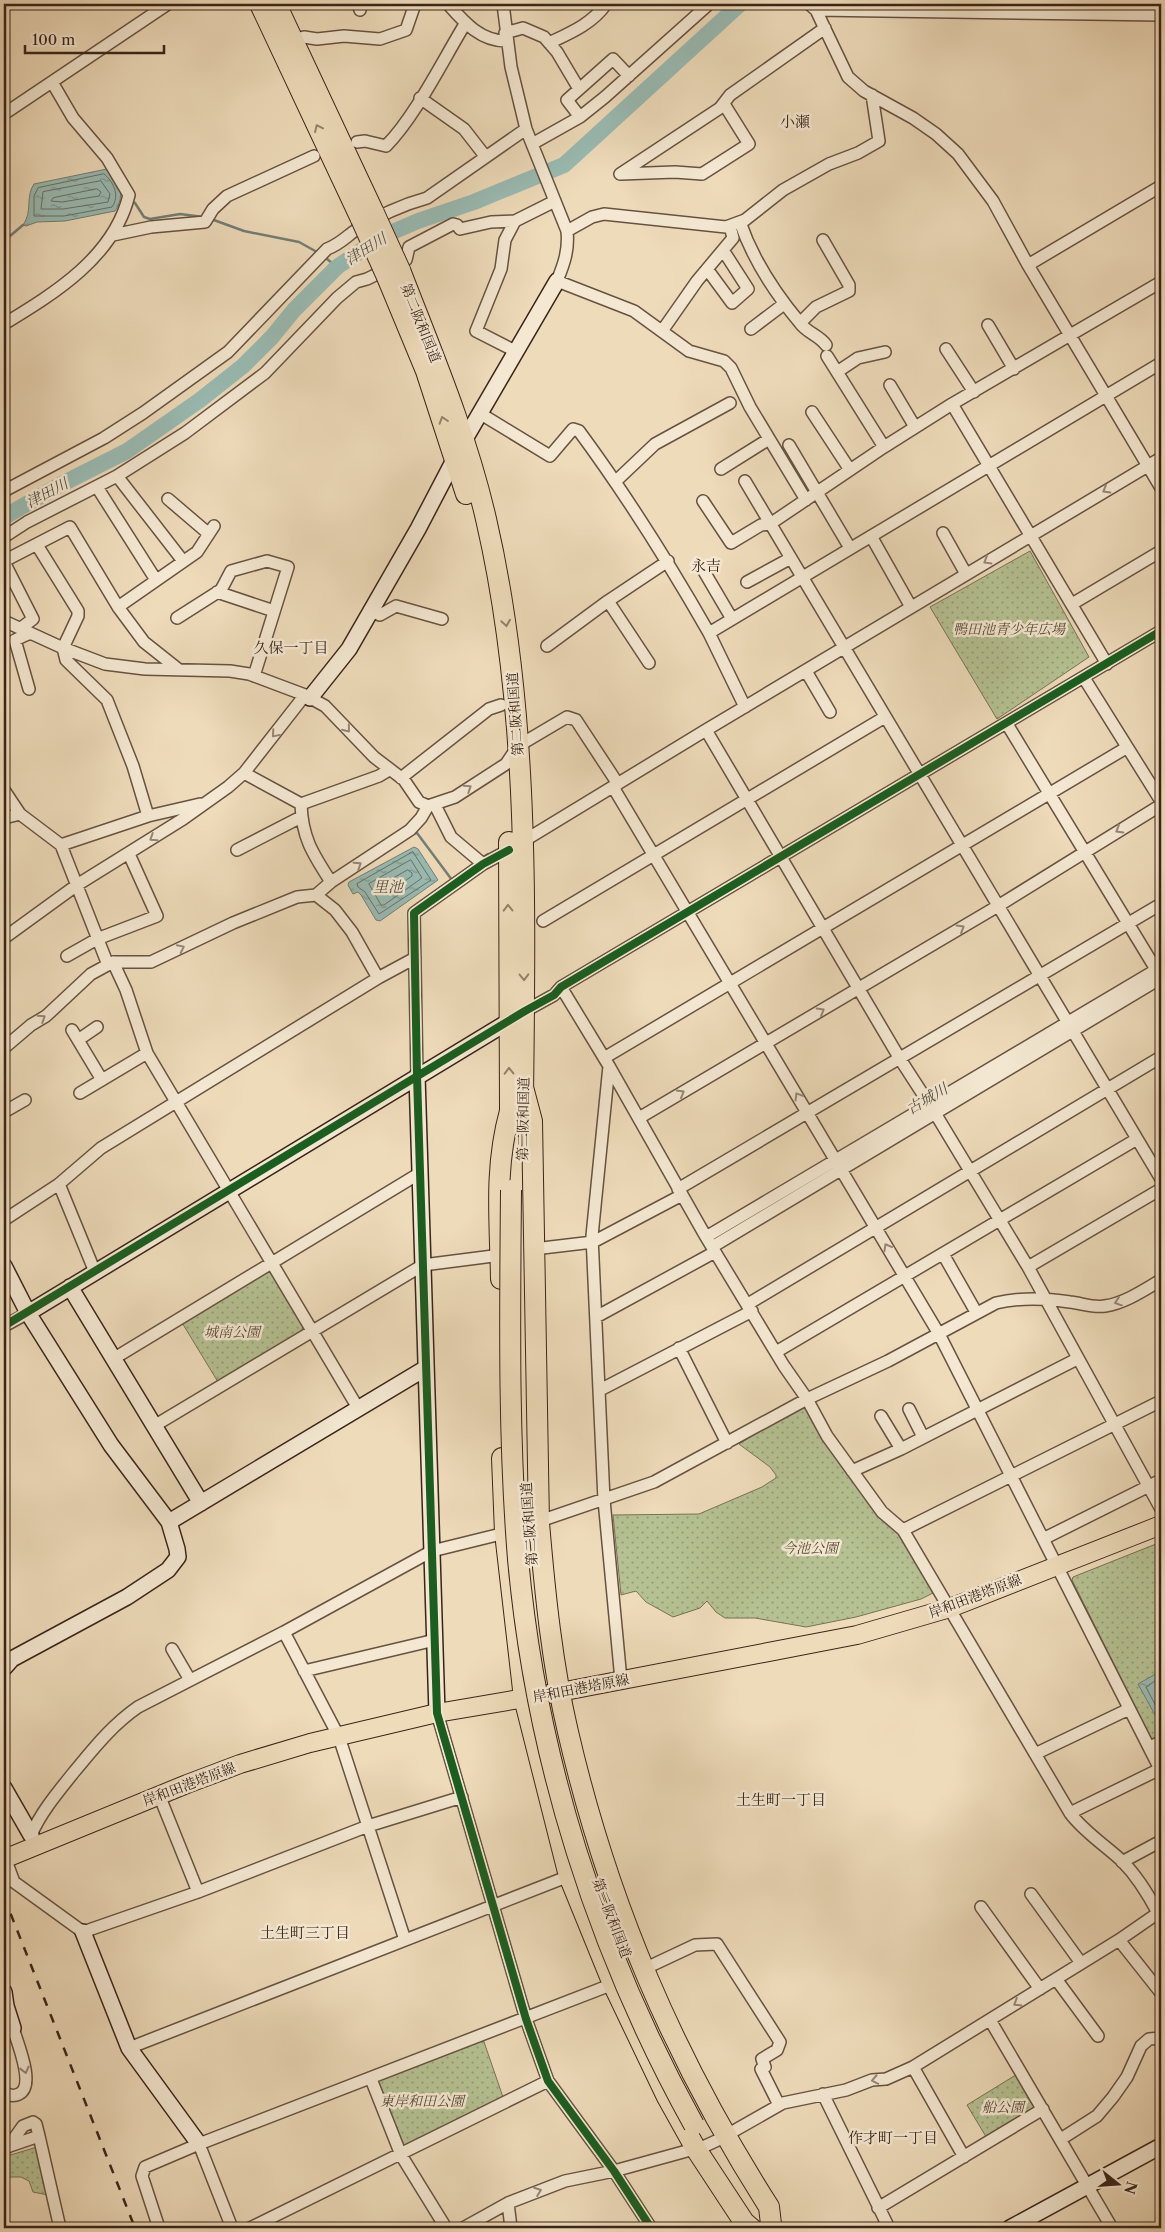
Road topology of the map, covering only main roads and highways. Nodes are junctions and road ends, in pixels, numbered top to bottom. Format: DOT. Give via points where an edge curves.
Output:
graph roads {
  1 [pos="260,4"];
  2 [pos="276,4"];
  3 [pos="368,216"];
  4 [pos="393,273"];
  5 [pos="515,846"];
  6 [pos="517,1016"];
  7 [pos="523,1087"];
  8 [pos="510,1111"];
  9 [pos="516,1189"];
  10 [pos="1161,1525"];
  11 [pos="560,1692"];
  12 [pos="524,1698"];
  13 [pos="4,1859"];
  14 [pos="711,2143"];
  15 [pos="767,2227"];
  16 [pos="751,2228"];
  3 -- 1 [label="highway, 第二阪和国道, one-way"];
  2 -- 3 [label="highway, 第二阪和国道"];
  3 -- 4 [label="highway, 第二阪和国道, bridge"];
  5 -- 4 [label="highway, 第二阪和国道, one-way" via="484,571 468,499"];
  4 -- 5 [label="highway, 第二阪和国道, one-way" via="438,363 465,439 486,518 512,669 518,746"];
  5 -- 6 [label="highway, 第二阪和国道"];
  6 -- 7 [label="highway, 第二阪和国道"];
  8 -- 6 [label="highway, 第二阪和国道, one-way"];
  7 -- 9 [label="highway, 第二阪和国道"];
  7 -- 11 [label="highway" via="532,1121 538,1523"];
  8 -- 9 [label="highway, 第二阪和国道"];
  8 -- 12 [label="highway" via="504,1131 498,1188 502,1443 505,1533"];
  9 -- 14 [label="highway, 第二阪和国道, bridge" via="512,1414 515,1506 521,1585 539,1704 559,1790 596,1913 636,2010"];
  10 -- 11 [label="main road, 岸和田港塔原線" via="950,1608 857,1634"];
  11 -- 12 [label="main road, 岸和田港塔原線"];
  11 -- 14 [label="highway" via="588,1813 624,1921 701,2094"];
  12 -- 13 [label="main road, 岸和田港塔原線" via="437,1713 240,1764 32,1841"];
  12 -- 14 [label="highway" via="569,1876 613,1984 667,2096"];
  14 -- 15 [label="highway" via="769,2207"];
  14 -- 16 [label="highway" via="744,2222"];
}
